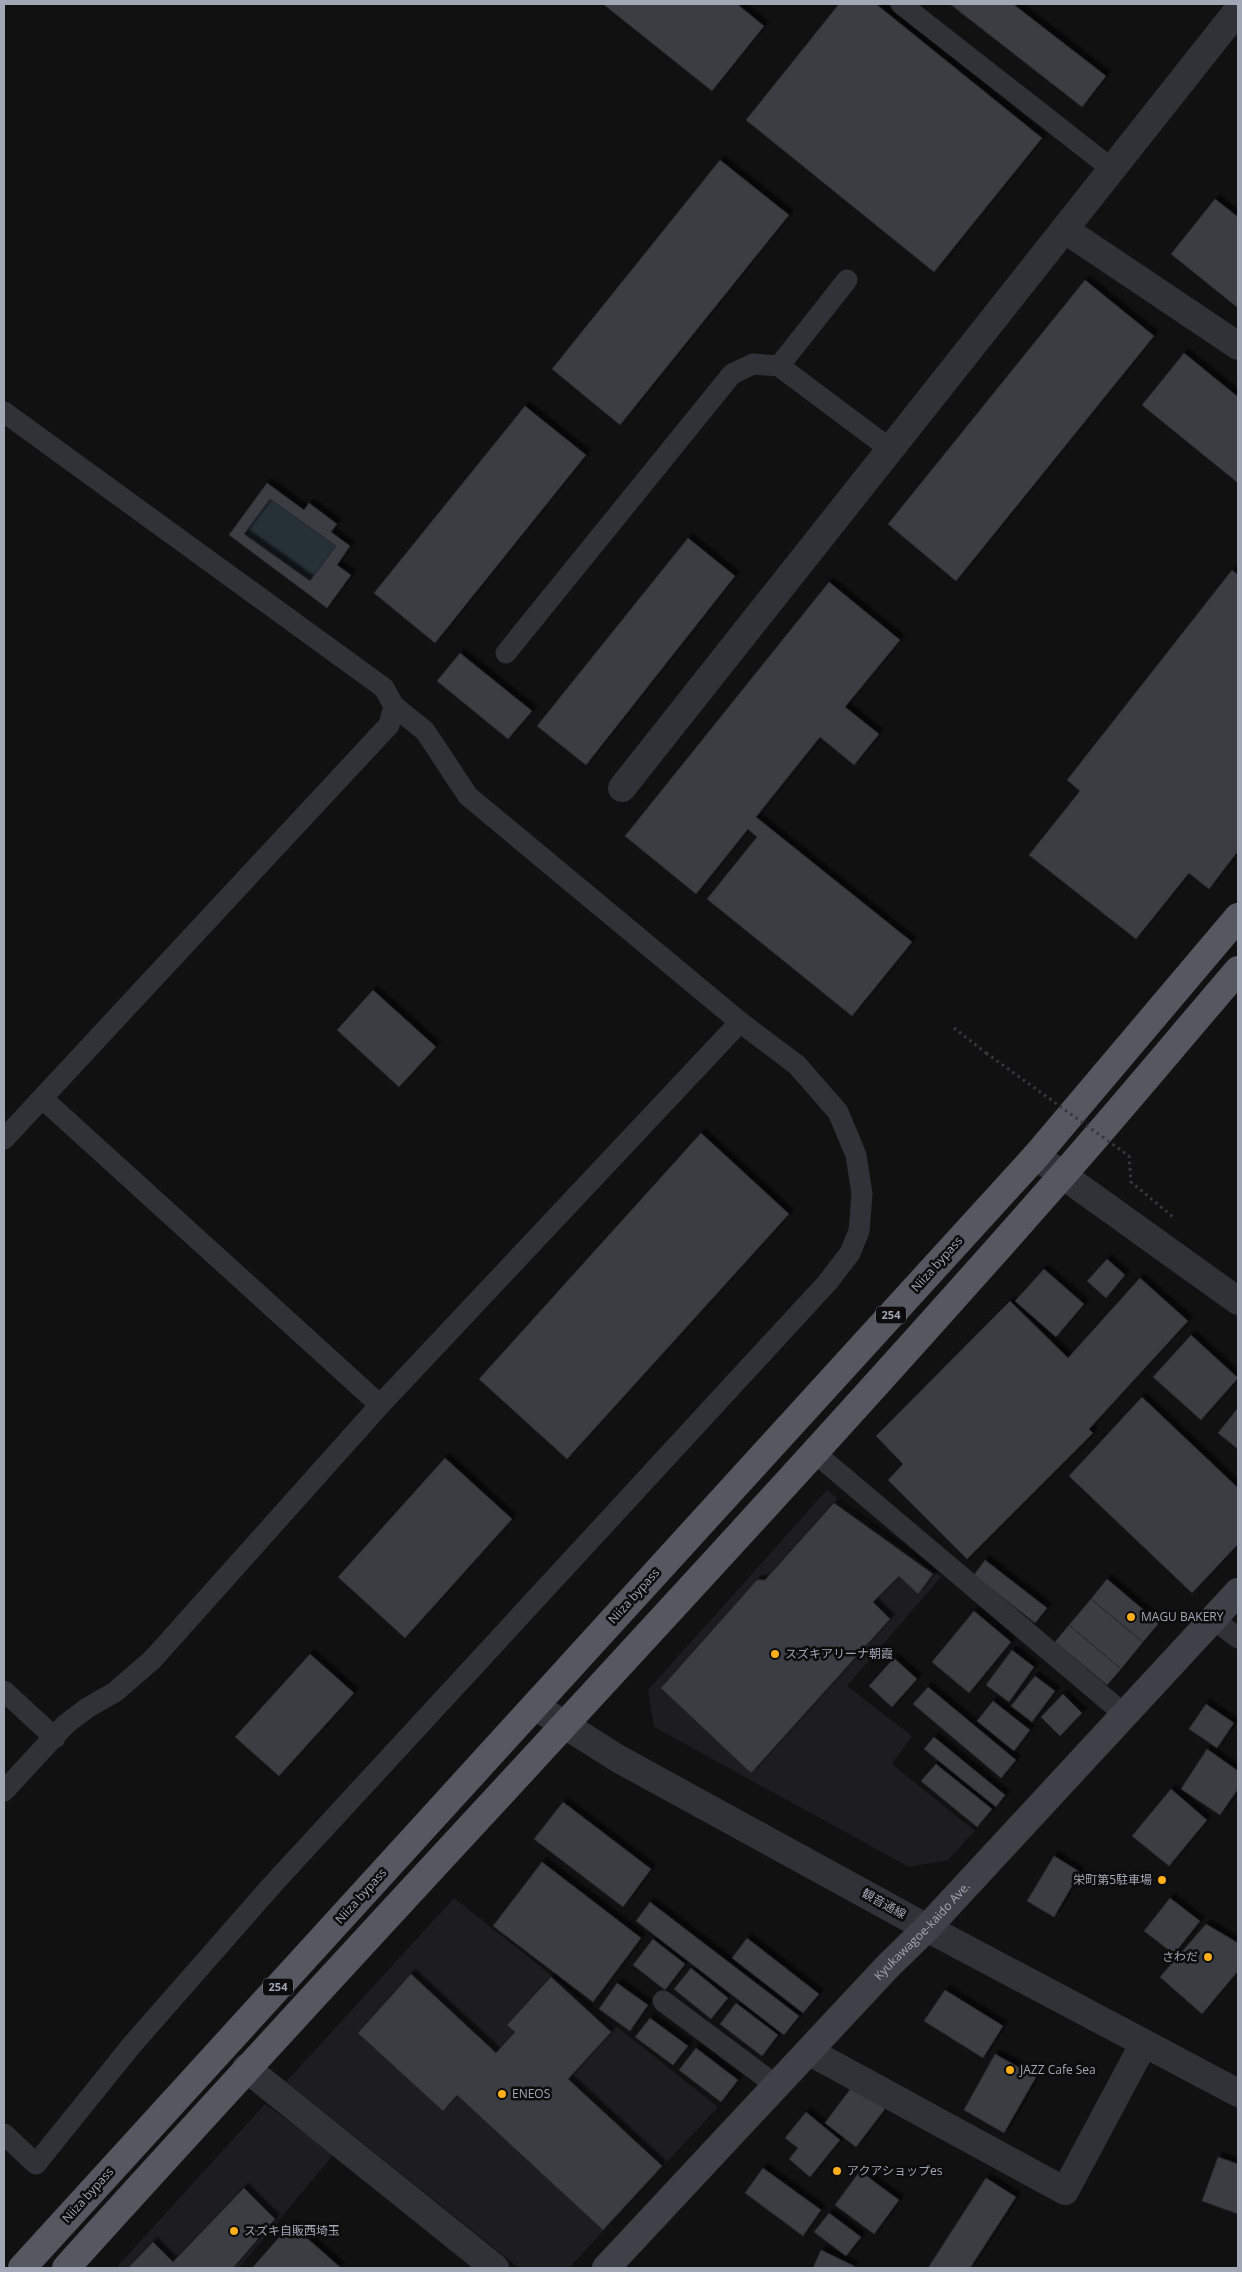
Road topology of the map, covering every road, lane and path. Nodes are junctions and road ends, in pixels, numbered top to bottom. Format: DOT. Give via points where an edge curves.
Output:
graph roads {
  1 [pos="901,4"];
  2 [pos="1238,10"];
  3 [pos="1112,169"];
  4 [pos="1064,229"];
  5 [pos="847,280"];
  6 [pos="1238,346"];
  7 [pos="779,366"];
  8 [pos="4,412"];
  9 [pos="890,448"];
  10 [pos="506,653"];
  11 [pos="394,706"];
  12 [pos="622,788"];
  13 [pos="1238,917"];
  14 [pos="1238,970"];
  15 [pos="740,1022"];
  16 [pos="954,1028"];
  17 [pos="42,1098"];
  18 [pos="4,1139"];
  19 [pos="1036,1156"];
  20 [pos="1063,1175"];
  21 [pos="1173,1217"];
  22 [pos="1238,1301"];
  23 [pos="380,1405"];
  24 [pos="815,1453"];
  25 [pos="1238,1592"];
  26 [pos="1213,1618"];
  27 [pos="1238,1638"];
  28 [pos="4,1691"];
  29 [pos="535,1706"];
  30 [pos="1124,1714"];
  31 [pos="564,1724"];
  32 [pos="55,1738"];
  33 [pos="4,1791"];
  34 [pos="927,1928"];
  35 [pos="664,2001"];
  36 [pos="1144,2043"];
  37 [pos="810,2052"];
  38 [pos="246,2068"];
  39 [pos="777,2086"];
  40 [pos="1238,2094"];
  41 [pos="4,2134"];
  42 [pos="22,2268"];
  43 [pos="66,2268"];
  44 [pos="495,2268"];
  45 [pos="606,2268"];
  1 -- 3 [label="lane"];
  2 -- 3 [label="street"];
  3 -- 4 [label="street"];
  4 -- 6 [label="street"];
  4 -- 9 [label="street"];
  5 -- 7 [label="lane"];
  7 -- 9 [label="lane"];
  7 -- 10 [label="lane" via="754,364 732,374"];
  8 -- 11 [label="lane" via="384,688"];
  9 -- 12 [label="street"];
  11 -- 15 [label="lane" via="425,731 468,796"];
  11 -- 17 [label="lane" via="389,725"];
  13 -- 19 [label="highway, Niiza bypass / 254"];
  14 -- 20 [label="highway, 254"];
  15 -- 23 [label="lane"];
  15 -- 41 [label="lane" via="796,1065 838,1112 856,1155 862,1194 859,1231 850,1253 827,1283 273,1884 131,2046 36,2164"];
  16 -- 21 [label="path, bridge" via="1129,1156 1131,1182"];
  17 -- 18 [label="lane"];
  17 -- 23 [label="lane"];
  19 -- 20 [label="street"];
  19 -- 29 [label="highway, Niiza bypass / 254"];
  20 -- 22 [label="street"];
  20 -- 24 [label="highway, 254"];
  23 -- 32 [label="lane" via="154,1659 115,1692 66,1724"];
  24 -- 30 [label="lane"];
  24 -- 31 [label="highway, 254"];
  25 -- 26 [label="main road, Kyukawagoe-kaido Ave."];
  26 -- 27 [label="lane"];
  26 -- 30 [label="main road, Kyukawagoe-kaido Ave."];
  28 -- 32 [label="lane"];
  29 -- 31 [label="street, 観音通線"];
  29 -- 42 [label="highway, Niiza bypass / 254"];
  30 -- 34 [label="main road, Kyukawagoe-kaido Ave."];
  31 -- 34 [label="street, 観音通線" via="617,1758"];
  31 -- 38 [label="highway, 254"];
  32 -- 33 [label="lane"];
  34 -- 36 [label="street, 観音通線"];
  34 -- 37 [label="main road, Kyukawagoe-kaido Ave."];
  35 -- 39 [label="lane"];
  36 -- 37 [label="street" via="1065,2191"];
  36 -- 40 [label="street, 観音通線"];
  37 -- 39 [label="main road, Kyukawagoe-kaido Ave."];
  38 -- 43 [label="highway, 254"];
  38 -- 44 [label="street"];
  39 -- 45 [label="main road, Kyukawagoe-kaido Ave."];
}
